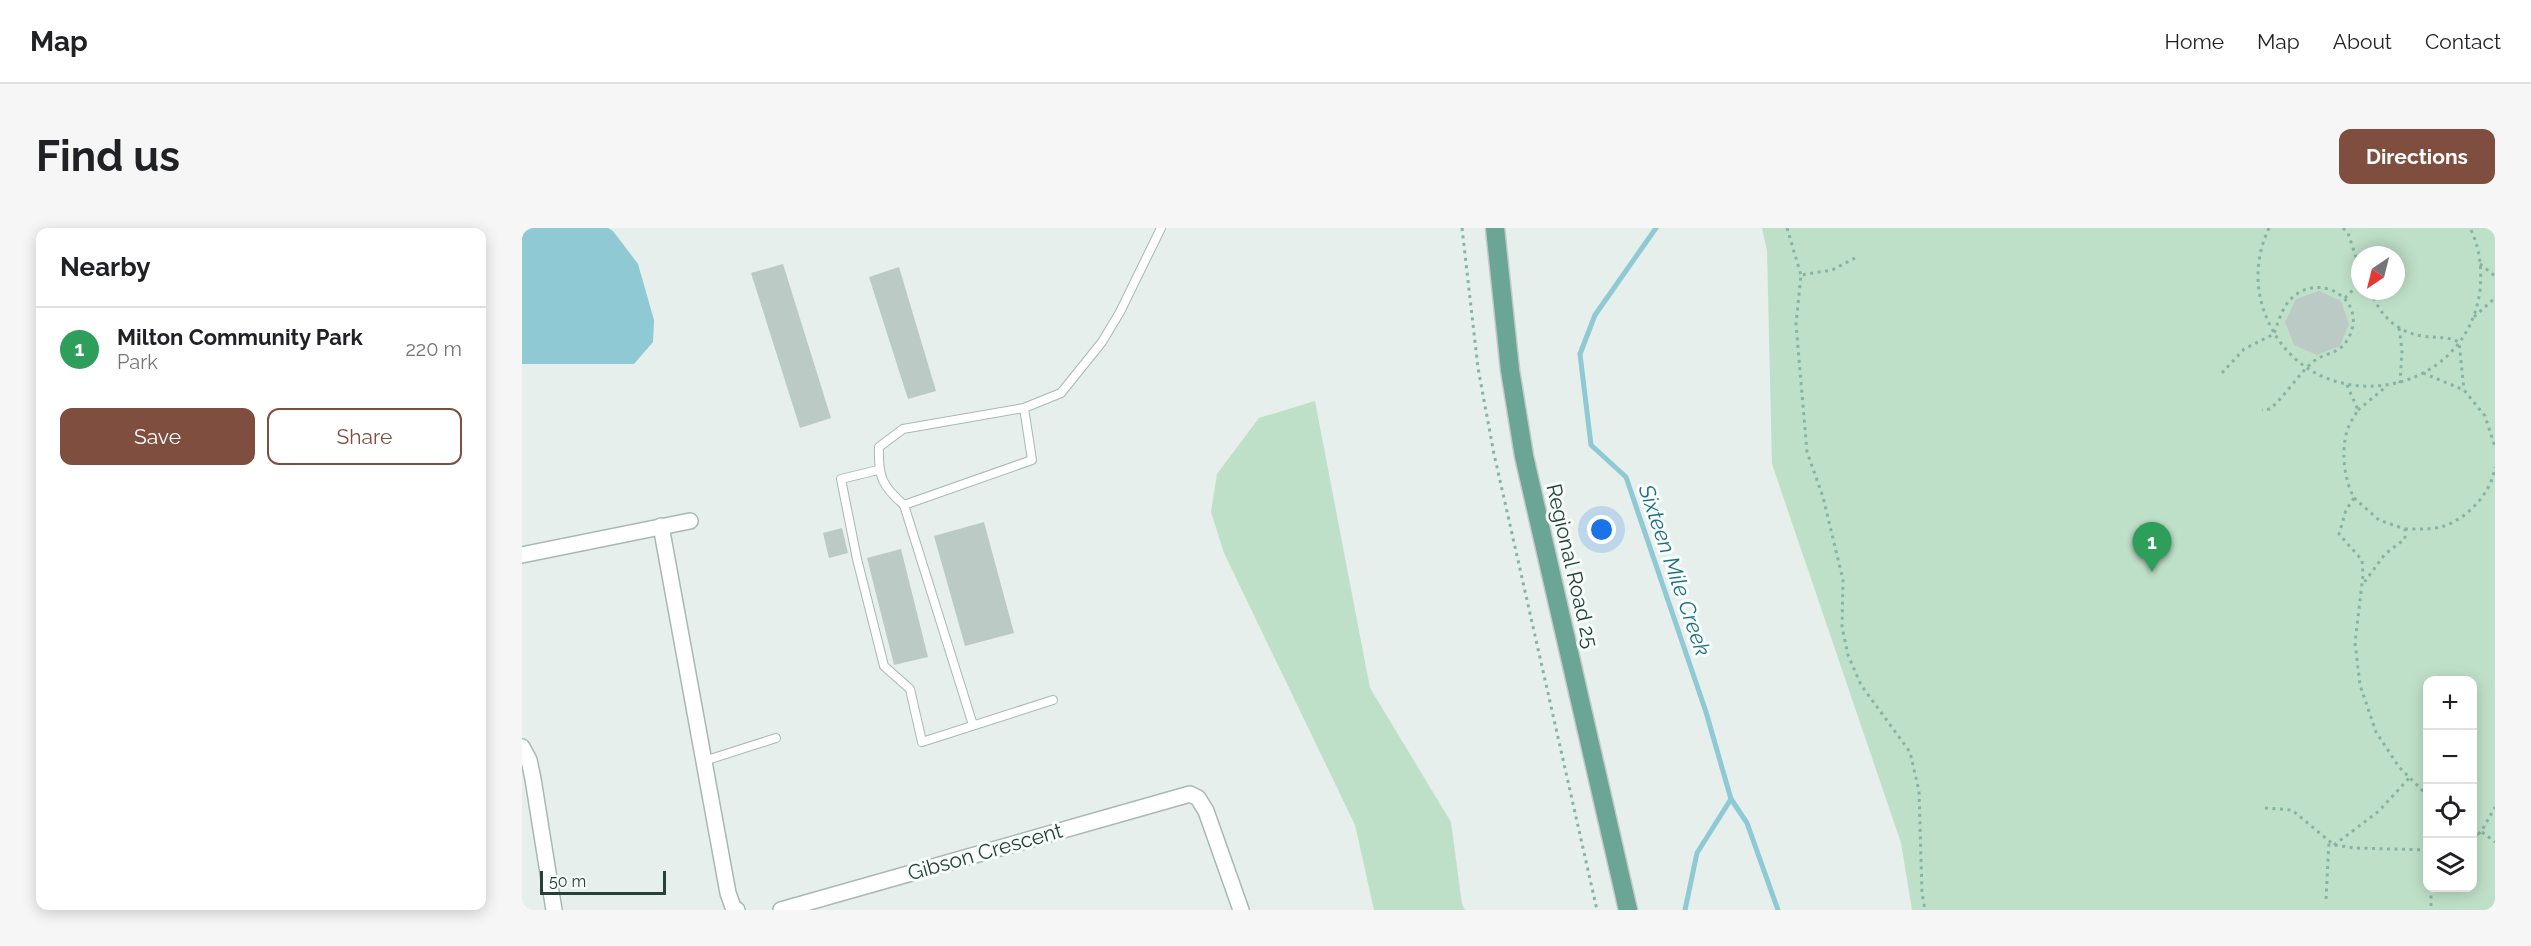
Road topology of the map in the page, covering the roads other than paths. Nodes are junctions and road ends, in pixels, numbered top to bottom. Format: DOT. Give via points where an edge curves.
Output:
graph roads {
  1 [pos="1161,228"];
  2 [pos="1495,228"];
  3 [pos="1024,408"];
  4 [pos="878,470"];
  5 [pos="904,505"];
  6 [pos="690,520"];
  7 [pos="662,526"];
  8 [pos="522,555"];
  9 [pos="1053,700"];
  10 [pos="973,725"];
  11 [pos="776,738"];
  12 [pos="522,747"];
  13 [pos="704,761"];
  14 [pos="554,910"];
  15 [pos="737,910"];
  16 [pos="781,910"];
  17 [pos="1241,910"];
  18 [pos="1628,910"];
  1 -- 3 [label="lane" via="1120,312 1077,375 1061,393"];
  2 -- 18 [label="main road, Regional Road 25" via="1510,370 1524,456"];
  3 -- 4 [label="lane" via="903,429 879,447"];
  3 -- 5 [label="lane" via="1032,460"];
  4 -- 5 [label="lane" via="887,490"];
  4 -- 10 [label="lane" via="841,478 884,666 910,689 922,742"];
  5 -- 10 [label="lane"];
  6 -- 7 [label="street"];
  7 -- 8 [label="street"];
  7 -- 13 [label="street"];
  9 -- 10 [label="lane"];
  11 -- 13 [label="lane"];
  12 -- 14 [label="street" via="533,779"];
  13 -- 15 [label="street" via="728,893"];
  16 -- 17 [label="street, Gibson Crescent" via="1190,794 1198,798 1206,811"];
}
